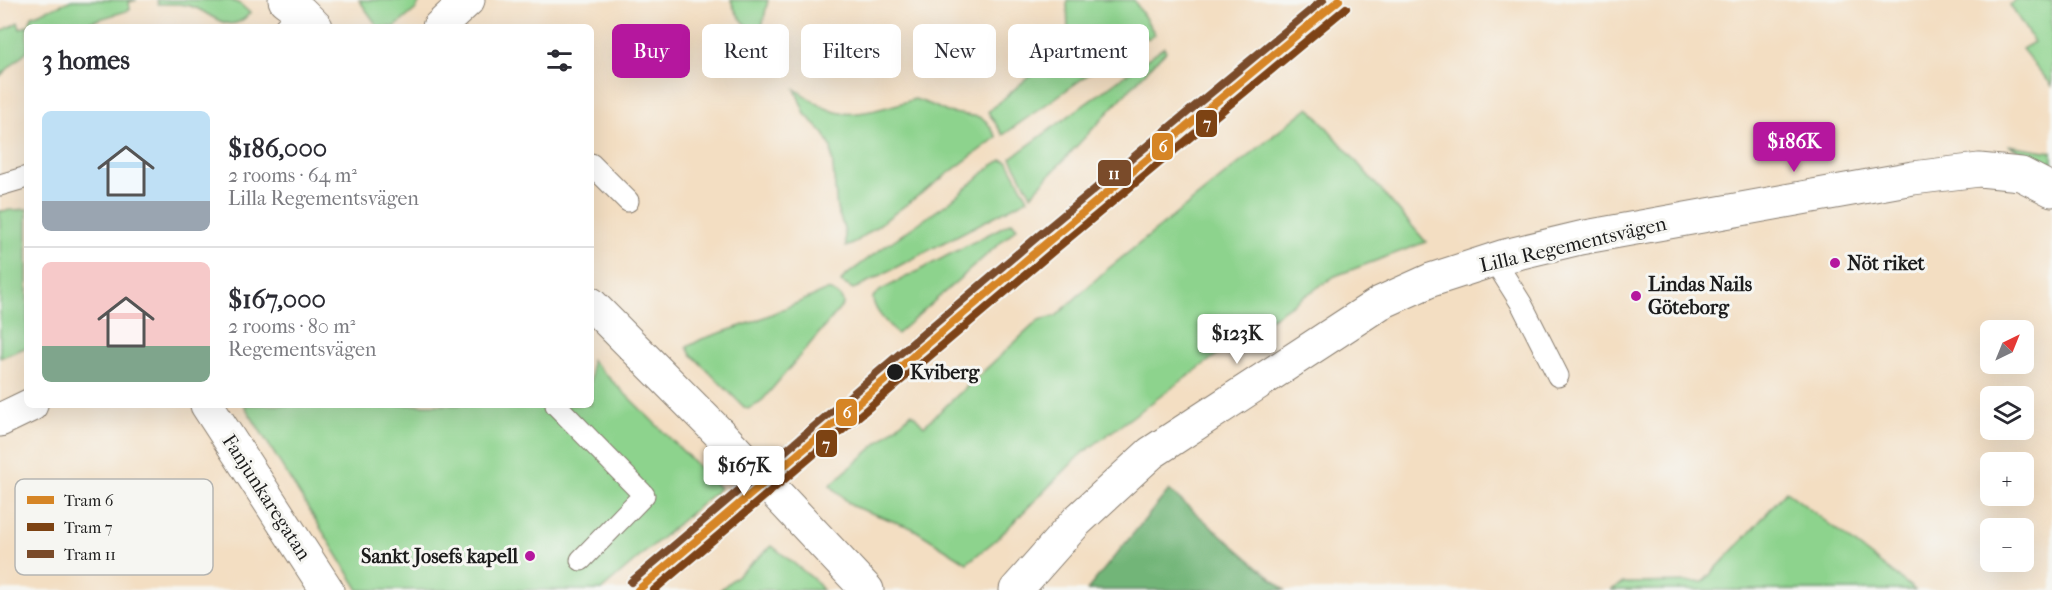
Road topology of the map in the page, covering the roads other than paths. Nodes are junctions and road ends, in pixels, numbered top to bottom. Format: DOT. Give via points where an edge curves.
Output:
graph roads {
  1 [pos="594,167"];
  2 [pos="24,178"];
  3 [pos="0,185"];
  4 [pos="2052,190"];
  5 [pos="628,201"];
  6 [pos="1494,260"];
  7 [pos="594,307"];
  8 [pos="1558,376"];
  9 [pos="26,408"];
  10 [pos="209,408"];
  11 [pos="559,408"];
  12 [pos="0,420"];
  13 [pos="581,561"];
  14 [pos="327,590"];
  15 [pos="867,590"];
  16 [pos="1016,590"];
  1 -- 5 [label="lane"];
  2 -- 3 [label="lane"];
  4 -- 6 [label="street, Lilla Regementsvägen" via="2021,174 1979,170 1942,174 1580,238"];
  6 -- 8 [label="lane"];
  6 -- 16 [label="street, Lilla Regementsvägen" via="1431,280 1380,303 1151,453 1077,521"];
  7 -- 15 [label="street"];
  9 -- 12 [label="street"];
  10 -- 14 [label="street, Fanjunkaregatan"];
  11 -- 13 [label="lane" via="644,495"];
}
